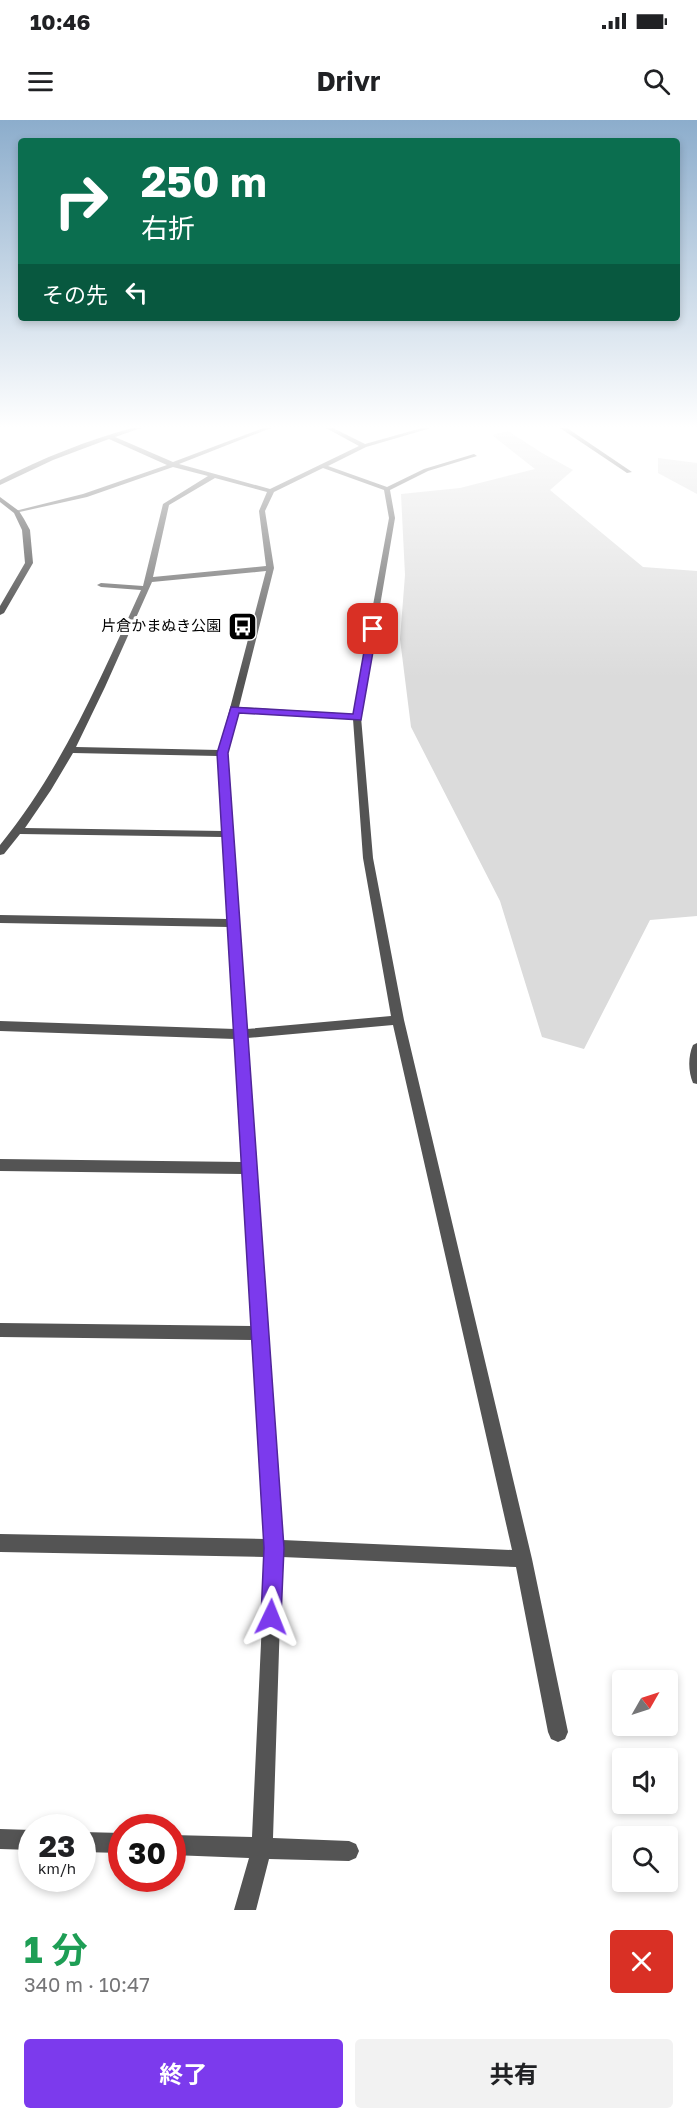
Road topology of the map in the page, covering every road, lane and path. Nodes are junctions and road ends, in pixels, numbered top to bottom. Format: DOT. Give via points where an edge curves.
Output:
graph roads {
  1 [pos="23,512"];
  2 [pos="163,512"];
  3 [pos="262,512"];
  4 [pos="391,512"];
  5 [pos="17,513"];
  6 [pos="270,568"];
  7 [pos="147,584"];
  8 [pos="101,585"];
  9 [pos="0,613"];
  10 [pos="235,709"];
  11 [pos="357,717"];
  12 [pos="72,750"];
  13 [pos="223,753"];
  14 [pos="19,831"];
  15 [pos="227,834"];
  16 [pos="0,852"];
  17 [pos="0,919"];
  18 [pos="232,923"];
  19 [pos="398,1020"];
  20 [pos="0,1026"];
  21 [pos="242,1034"];
  22 [pos="697,1048"];
  23 [pos="697,1079"];
  24 [pos="0,1165"];
  25 [pos="249,1168"];
  26 [pos="0,1330"];
  27 [pos="260,1333"];
  28 [pos="0,1543"];
  29 [pos="274,1548"];
  30 [pos="523,1559"];
  31 [pos="558,1732"];
  32 [pos="0,1839"];
  33 [pos="18,1840"];
  34 [pos="186,1845"];
  35 [pos="262,1848"];
  36 [pos="349,1851"];
  37 [pos="245,1910"];
  1 -- 5 [label="street"];
  2 -- 7 [label="street"];
  3 -- 6 [label="street"];
  4 -- 11 [label="street"];
  5 -- 9 [label="street" via="26,530 29,563"];
  6 -- 7 [label="street"];
  6 -- 10 [label="street"];
  7 -- 8 [label="street"];
  7 -- 12 [label="street"];
  10 -- 11 [label="street"];
  10 -- 13 [label="street"];
  11 -- 19 [label="street" via="368,858"];
  12 -- 13 [label="street"];
  12 -- 14 [label="street"];
  13 -- 15 [label="street"];
  14 -- 15 [label="street"];
  14 -- 16 [label="street"];
  15 -- 18 [label="street"];
  17 -- 18 [label="street"];
  18 -- 21 [label="street"];
  19 -- 21 [label="street"];
  19 -- 30 [label="street"];
  20 -- 21 [label="street"];
  21 -- 25 [label="street"];
  22 -- 23 [label="street"];
  24 -- 25 [label="street"];
  25 -- 27 [label="street"];
  26 -- 27 [label="street"];
  27 -- 29 [label="street"];
  28 -- 29 [label="street"];
  29 -- 30 [label="street"];
  29 -- 35 [label="street"];
  30 -- 31 [label="street"];
  32 -- 33 [label="street"];
  34 -- 35 [label="street"];
  35 -- 36 [label="street"];
  35 -- 37 [label="street"];
}
